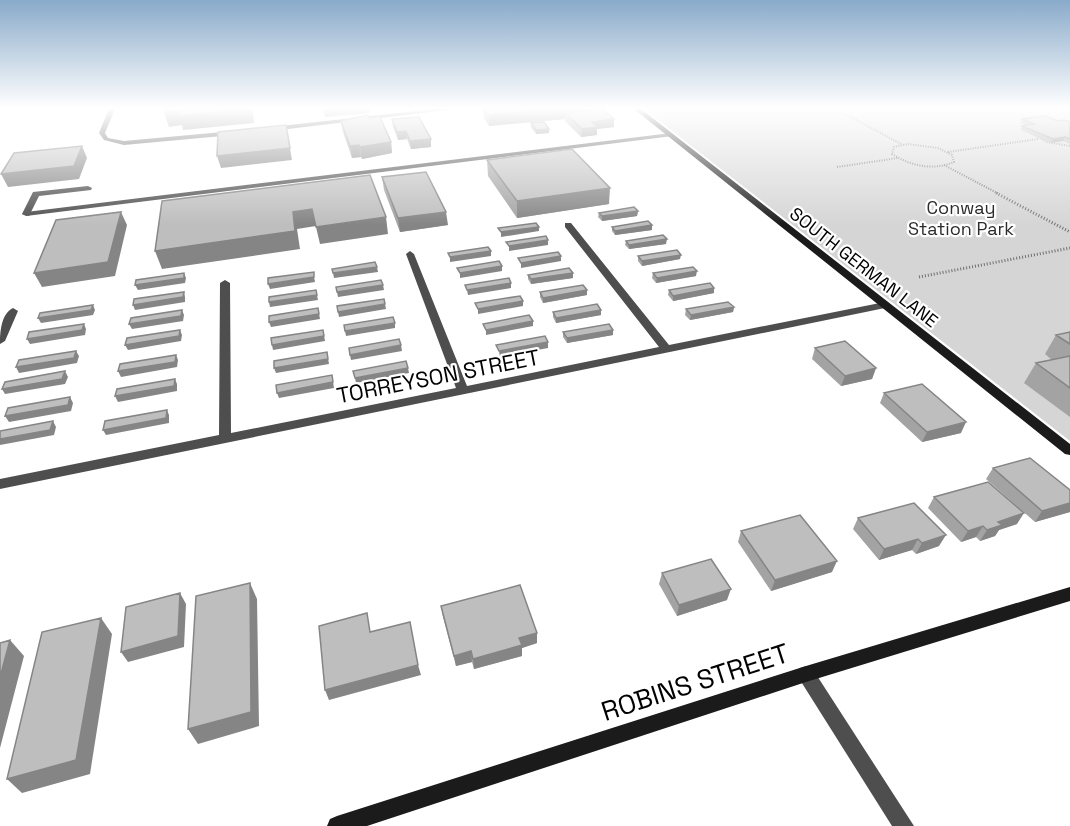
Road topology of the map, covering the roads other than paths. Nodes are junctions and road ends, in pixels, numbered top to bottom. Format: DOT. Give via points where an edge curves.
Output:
graph roads {
  1 [pos="569,148"];
  2 [pos="687,148"];
  3 [pos="88,188"];
  4 [pos="568,225"];
  5 [pos="410,254"];
  6 [pos="225,282"];
  7 [pos="885,305"];
  8 [pos="13,311"];
  9 [pos="0,341"];
  10 [pos="666,349"];
  11 [pos="463,390"];
  12 [pos="225,439"];
  13 [pos="1070,451"];
  14 [pos="0,484"];
  15 [pos="1070,594"];
  16 [pos="806,674"];
  17 [pos="337,826"];
  18 [pos="904,826"];
  1 -- 3 [label="street" via="26,214 36,194"];
  2 -- 7 [label="street, SOUTH GERMAN LANE"];
  4 -- 10 [label="street"];
  5 -- 11 [label="street"];
  6 -- 12 [label="street"];
  7 -- 10 [label="street, TORREYSON STREET"];
  7 -- 13 [label="street, SOUTH GERMAN LANE"];
  8 -- 9 [label="street"];
  10 -- 11 [label="street, TORREYSON STREET"];
  11 -- 12 [label="street, TORREYSON STREET"];
  12 -- 14 [label="street, TORREYSON STREET"];
  15 -- 16 [label="street, ROBINS STREET"];
  16 -- 17 [label="street, ROBINS STREET"];
  16 -- 18 [label="street"];
}
